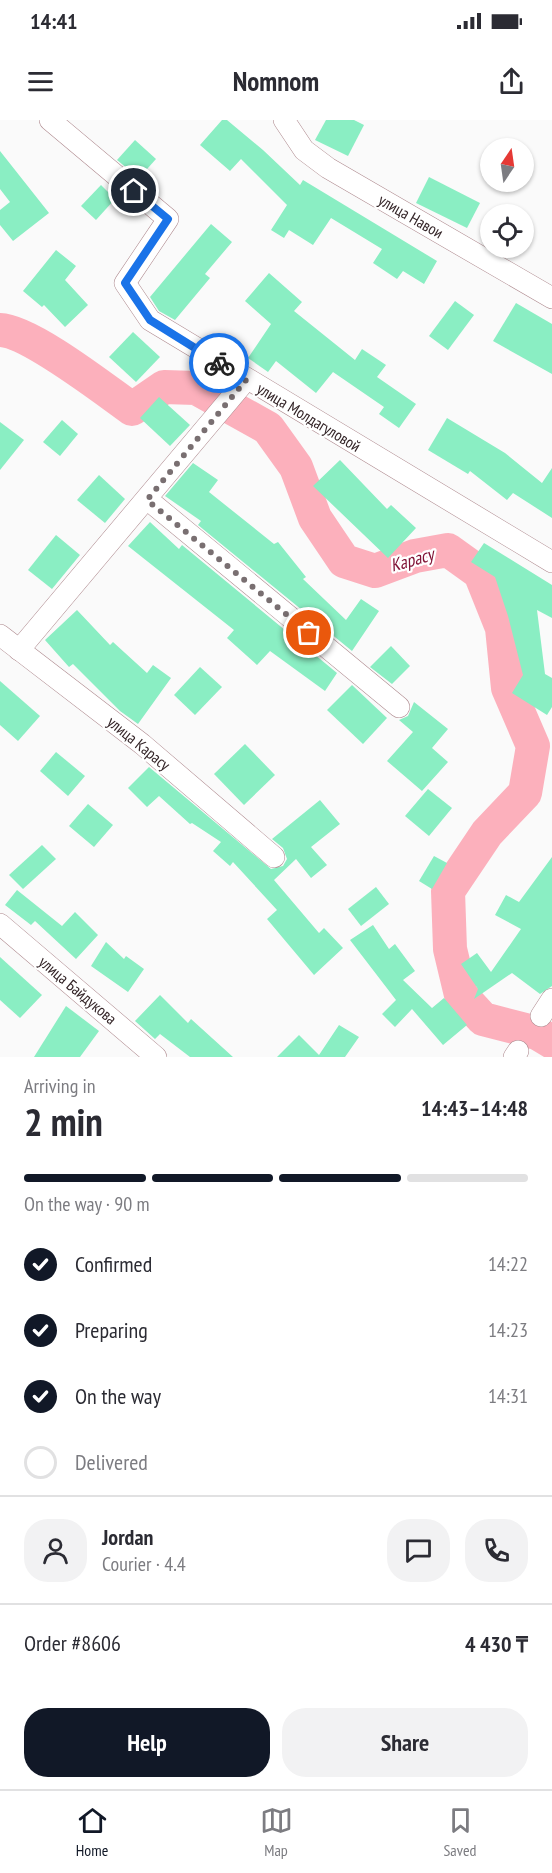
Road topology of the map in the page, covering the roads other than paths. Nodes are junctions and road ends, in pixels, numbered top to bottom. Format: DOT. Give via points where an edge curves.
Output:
graph roads {
  1 [pos="50,120"];
  2 [pos="290,122"];
  3 [pos="552,298"];
  4 [pos="246,380"];
  5 [pos="147,500"];
  6 [pos="552,562"];
  7 [pos="0,635"];
  8 [pos="19,650"];
  9 [pos="399,707"];
  10 [pos="274,857"];
  11 [pos="0,924"];
  12 [pos="156,1057"];
  1 -- 4 [label="street, улица Молдагуловой" via="168,219 125,283 150,320"];
  2 -- 3 [label="street, улица Навои" via="304,150 327,168"];
  4 -- 5 [label="street"];
  4 -- 6 [label="street, улица Молдагуловой"];
  5 -- 8 [label="street"];
  5 -- 9 [label="street"];
  7 -- 8 [label="street, улица Карасу"];
  8 -- 10 [label="street, улица Карасу" via="142,744"];
  11 -- 12 [label="street, улица Байдукова"];
}
